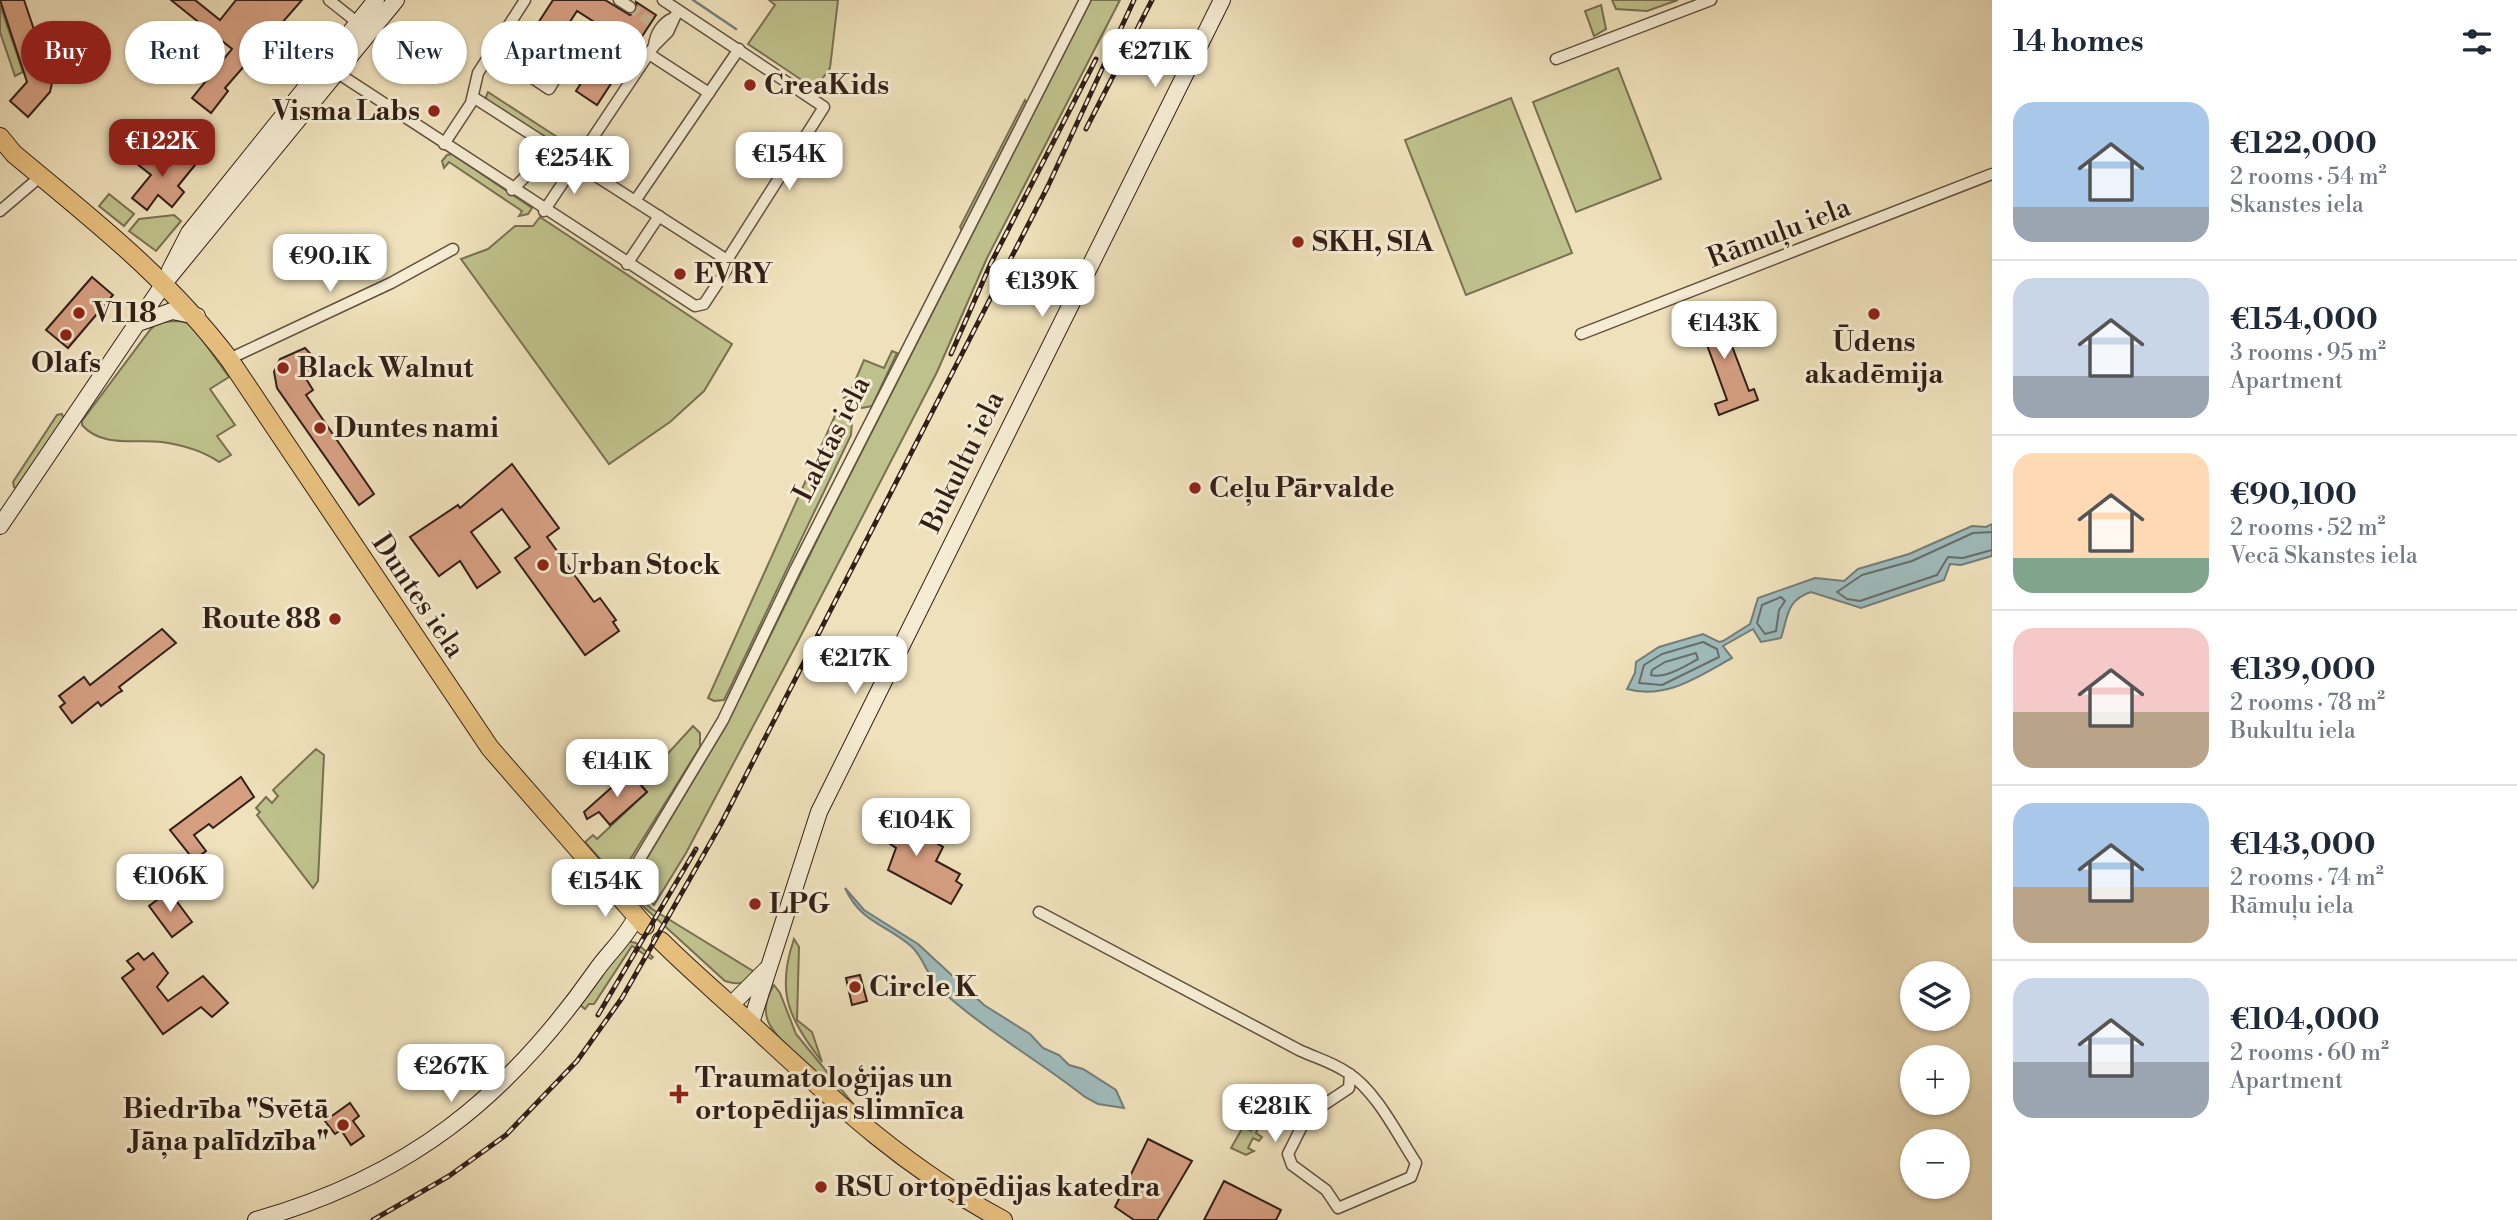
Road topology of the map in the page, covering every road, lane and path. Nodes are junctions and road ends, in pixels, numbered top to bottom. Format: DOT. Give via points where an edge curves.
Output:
graph roads {
  1 [pos="328,0"];
  2 [pos="376,0"];
  3 [pos="396,0"];
  4 [pos="525,0"];
  5 [pos="619,0"];
  6 [pos="663,0"];
  7 [pos="1085,0"];
  8 [pos="1222,0"];
  9 [pos="1712,0"];
  10 [pos="630,7"];
  11 [pos="676,14"];
  12 [pos="355,21"];
  13 [pos="511,21"];
  14 [pos="358,23"];
  15 [pos="358,40"];
  16 [pos="652,50"];
  17 [pos="739,50"];
  18 [pos="1556,59"];
  19 [pos="481,68"];
  20 [pos="319,84"];
  21 [pos="354,84"];
  22 [pos="709,93"];
  23 [pos="473,97"];
  24 [pos="0,137"];
  25 [pos="444,144"];
  26 [pos="549,145"];
  27 [pos="577,163"];
  28 [pos="1992,174"];
  29 [pos="41,176"];
  30 [pos="512,190"];
  31 [pos="635,201"];
  32 [pos="0,211"];
  33 [pos="544,211"];
  34 [pos="659,216"];
  35 [pos="453,249"];
  36 [pos="727,260"];
  37 [pos="627,264"];
  38 [pos="165,282"];
  39 [pos="197,316"];
  40 [pos="136,324"];
  41 [pos="1581,334"];
  42 [pos="229,359"];
  43 [pos="0,526"];
  44 [pos="617,897"];
  45 [pos="1039,912"];
  46 [pos="640,921"];
  47 [pos="661,941"];
  48 [pos="775,956"];
  49 [pos="731,1005"];
  50 [pos="751,1023"];
  51 [pos="1350,1074"];
  52 [pos="256,1220"];
  53 [pos="1003,1220"];
  1 -- 12 [label="street"];
  2 -- 14 [label="street"];
  3 -- 15 [label="street"];
  4 -- 13 [label="street"];
  5 -- 10 [label="street"];
  6 -- 11 [label="street"];
  7 -- 44 [label="street, Laktas iela" via="723,720"];
  8 -- 48 [label="street, Bukultu iela" via="844,760 806,848"];
  9 -- 18 [label="street"];
  11 -- 16 [label="street"];
  11 -- 16 [label="street" via="656,25"];
  11 -- 17 [label="street"];
  16 -- 22 [label="street"];
  16 -- 27 [label="street"];
  17 -- 22 [label="street"];
  17 -- 36 [label="street" via="824,107"];
  19 -- 23 [label="street"];
  20 -- 38 [label="street"];
  21 -- 25 [label="street"];
  22 -- 31 [label="street"];
  23 -- 25 [label="street"];
  23 -- 26 [label="street"];
  24 -- 29 [label="main road, Duntes iela"];
  25 -- 30 [label="street"];
  26 -- 27 [label="street"];
  26 -- 30 [label="street"];
  27 -- 31 [label="street"];
  27 -- 33 [label="street"];
  28 -- 41 [label="street, Rāmuļu iela"];
  29 -- 32 [label="street"];
  29 -- 38 [label="main road, Duntes iela"];
  30 -- 33 [label="street"];
  31 -- 34 [label="street"];
  33 -- 37 [label="street"];
  34 -- 36 [label="street"];
  34 -- 37 [label="street"];
  35 -- 42 [label="street"];
  36 -- 37 [label="street" via="727,269 704,304 695,306"];
  38 -- 39 [label="main road, Duntes iela"];
  38 -- 40 [label="street"];
  39 -- 40 [label="street" via="172,311"];
  39 -- 42 [label="main road, Duntes iela"];
  40 -- 43 [label="street"];
  42 -- 44 [label="main road, Duntes iela" via="491,748"];
  44 -- 46 [label="main road, Duntes iela"];
  45 -- 51 [label="street"];
  46 -- 52 [label="street" via="612,947 533,1051 449,1129 379,1174"];
  47 -- 49 [label="main road"];
  48 -- 49 [label="street, Bukultu iela"];
  48 -- 50 [label="street, Bukultu iela"];
  49 -- 50 [label="main road"];
  50 -- 53 [label="main road" via="813,1084 899,1156"];
  51 -- 51 [label="street" via="1349,1088 1307,1116 1288,1154 1293,1165 1326,1190 1338,1208 1411,1177 1416,1168 1369,1093"];
}
